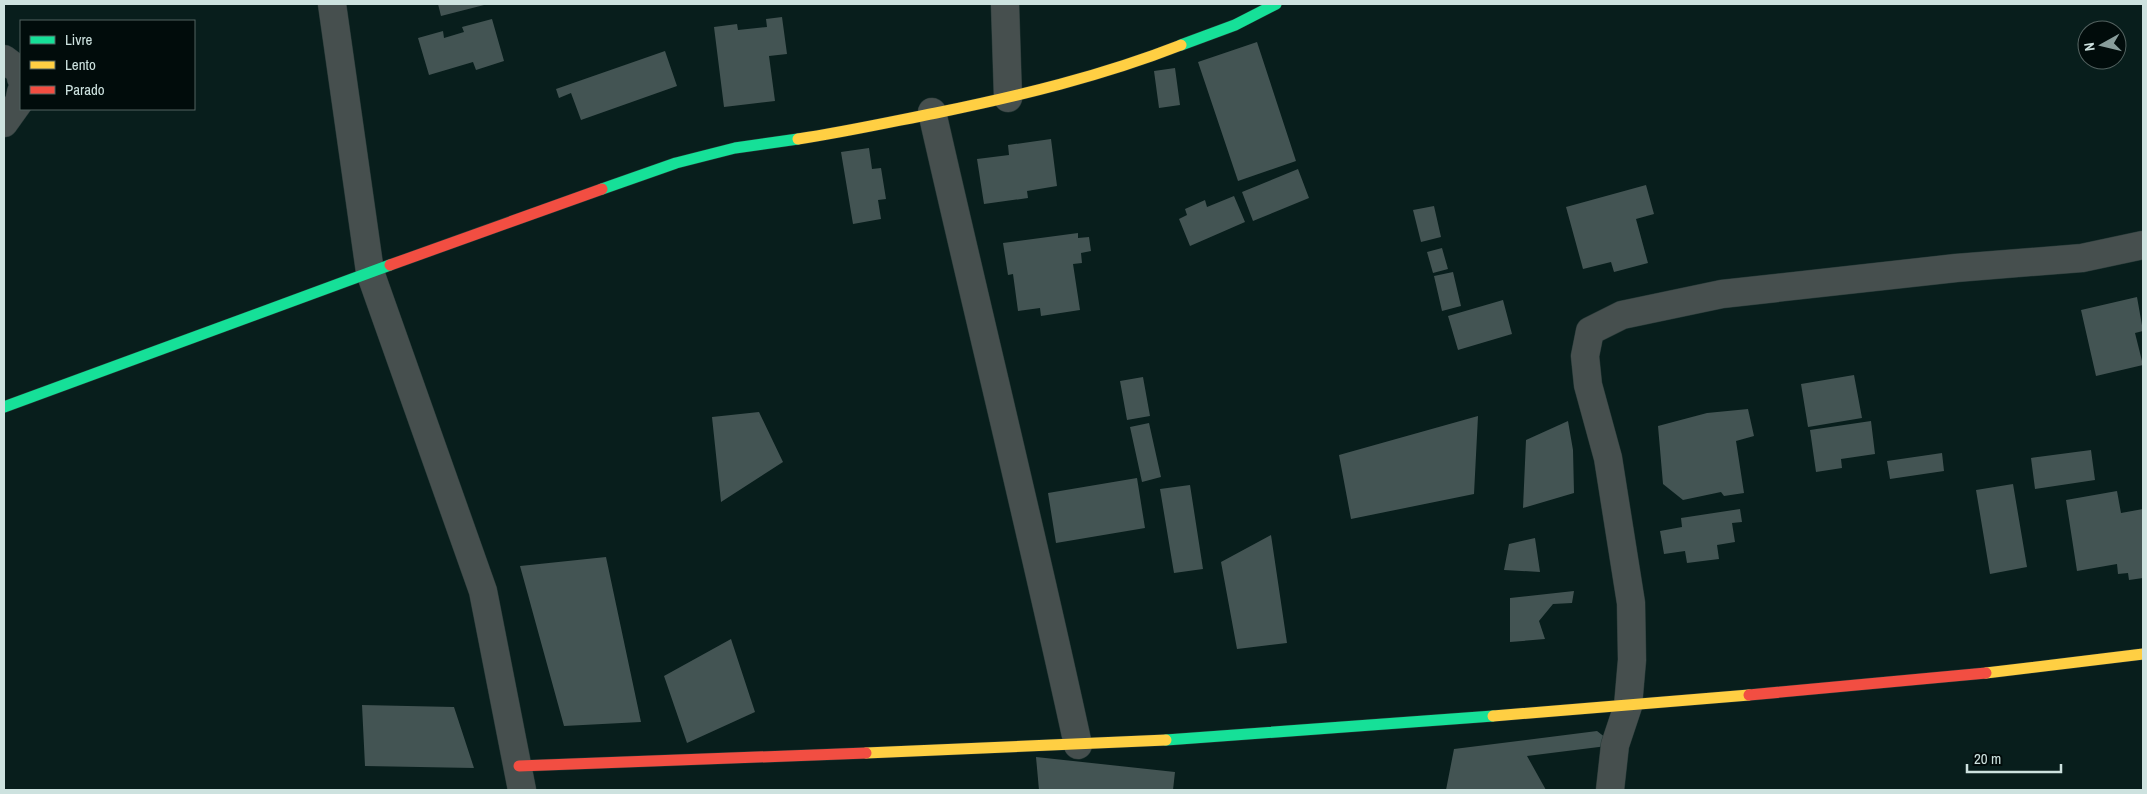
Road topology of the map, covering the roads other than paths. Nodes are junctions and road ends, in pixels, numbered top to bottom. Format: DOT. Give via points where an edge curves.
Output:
graph roads {
  1 [pos="332,4"];
  2 [pos="1005,4"];
  3 [pos="1276,4"];
  4 [pos="4,59"];
  5 [pos="20,71"];
  6 [pos="20,97"];
  7 [pos="1008,98"];
  8 [pos="932,112"];
  9 [pos="4,123"];
  10 [pos="2143,245"];
  11 [pos="370,272"];
  12 [pos="4,407"];
  13 [pos="2143,654"];
  14 [pos="1628,706"];
  15 [pos="1078,745"];
  16 [pos="520,778"];
  17 [pos="1610,790"];
  1 -- 11 [label="street"];
  2 -- 7 [label="street"];
  3 -- 7 [label="street" via="1236,25 1135,63"];
  4 -- 5 [label="street"];
  6 -- 9 [label="street"];
  7 -- 8 [label="street"];
  8 -- 11 [label="street" via="844,132 735,148 676,163"];
  8 -- 15 [label="street" via="1033,538"];
  10 -- 14 [label="street" via="2082,258 1956,268 1722,294 1622,315 1590,331 1585,356 1588,385 1608,458 1631,603 1632,660"];
  11 -- 12 [label="street"];
  11 -- 16 [label="street" via="484,591"];
  13 -- 14 [label="street" via="2002,672"];
  14 -- 15 [label="street"];
  14 -- 17 [label="street" via="1615,745"];
  15 -- 16 [label="street"];
}
